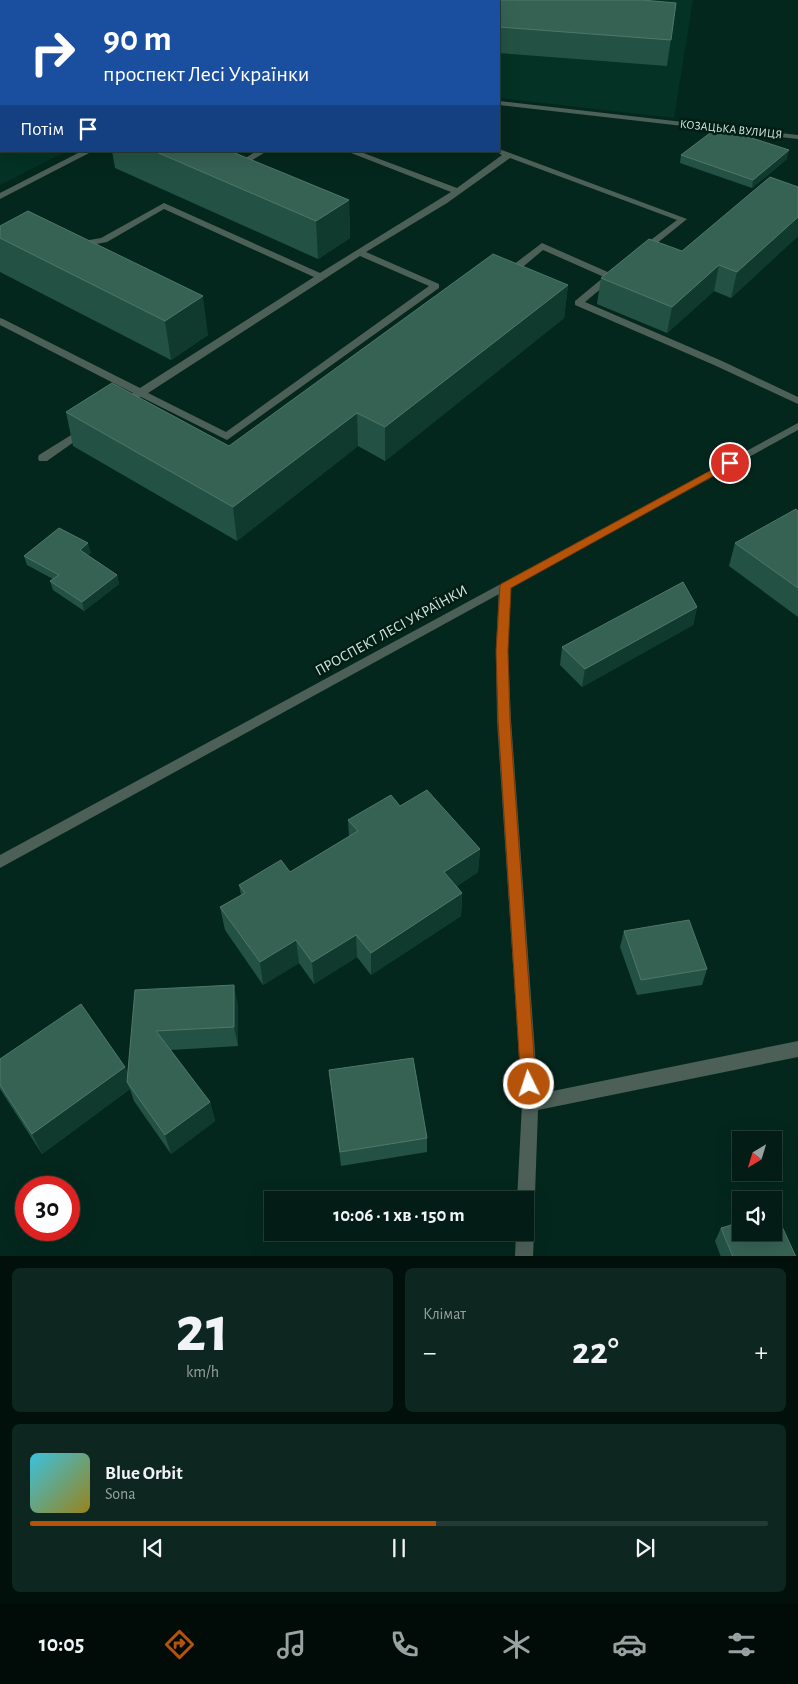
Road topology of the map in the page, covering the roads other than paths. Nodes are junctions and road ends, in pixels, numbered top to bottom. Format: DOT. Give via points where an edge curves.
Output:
graph roads {
  1 [pos="500,103"];
  2 [pos="798,137"];
  3 [pos="87,152"];
  4 [pos="261,152"];
  5 [pos="353,152"];
  6 [pos="503,153"];
  7 [pos="229,170"];
  8 [pos="457,191"];
  9 [pos="0,196"];
  10 [pos="63,247"];
  11 [pos="359,252"];
  12 [pos="632,259"];
  13 [pos="321,277"];
  14 [pos="516,277"];
  15 [pos="0,321"];
  16 [pos="140,393"];
  17 [pos="798,401"];
  18 [pos="124,404"];
  19 [pos="91,426"];
  20 [pos="798,426"];
  21 [pos="43,458"];
  22 [pos="505,586"];
  23 [pos="0,862"];
  24 [pos="798,1049"];
  25 [pos="530,1104"];
  26 [pos="526,1191"];
  27 [pos="524,1241"];
  28 [pos="524,1256"];
  1 -- 2 [label="street, КОЗАЦЬКА ВУЛИЦЯ"];
  3 -- 9 [label="street"];
  4 -- 7 [label="street"];
  5 -- 8 [label="street"];
  6 -- 8 [label="street"];
  6 -- 12 [label="street" via="683,219"];
  8 -- 11 [label="street"];
  10 -- 13 [label="street" via="104,240 164,206"];
  11 -- 13 [label="street"];
  11 -- 16 [label="street" via="436,286 227,437"];
  13 -- 16 [label="street"];
  14 -- 17 [label="street" via="508,273 542,246 614,274 574,301"];
  15 -- 16 [label="street"];
  16 -- 18 [label="street"];
  19 -- 21 [label="street"];
  20 -- 22 [label="street, ПРОСПЕКТ ЛЕСІ УКРАЇНКИ"];
  22 -- 23 [label="street, ПРОСПЕКТ ЛЕСІ УКРАЇНКИ"];
  22 -- 25 [label="street" via="502,651 504,720"];
  24 -- 25 [label="street"];
  25 -- 26 [label="street"];
  27 -- 28 [label="street"];
}
